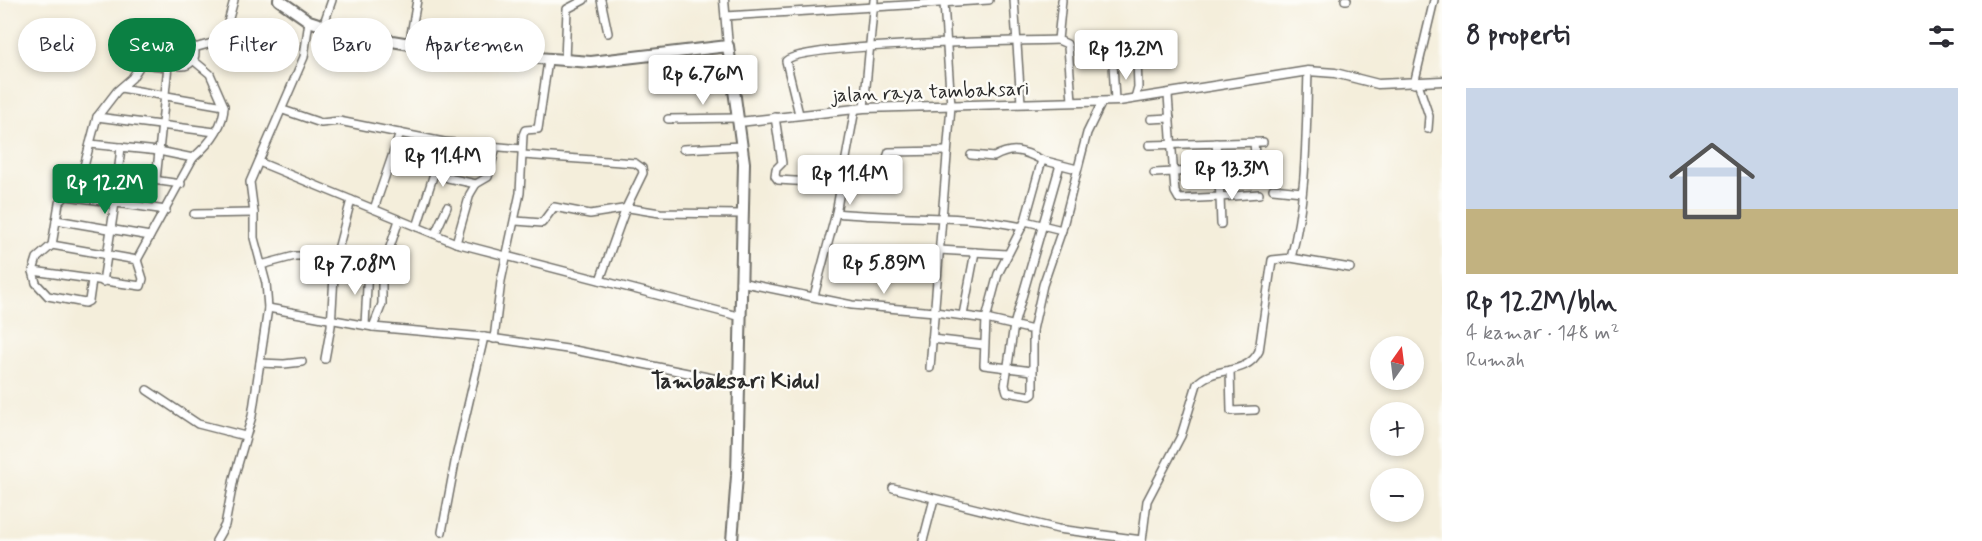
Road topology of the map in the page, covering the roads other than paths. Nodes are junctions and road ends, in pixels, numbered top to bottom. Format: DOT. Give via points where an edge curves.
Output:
graph roads {
  1 [pos="234,0"];
  2 [pos="332,0"];
  3 [pos="417,0"];
  4 [pos="584,0"];
  5 [pos="601,0"];
  6 [pos="723,0"];
  7 [pos="989,0"];
  8 [pos="1014,0"];
  9 [pos="1062,0"];
  10 [pos="1434,0"];
  11 [pos="281,2"];
  12 [pos="873,3"];
  13 [pos="944,3"];
  14 [pos="725,15"];
  15 [pos="325,18"];
  16 [pos="414,18"];
  17 [pos="309,21"];
  18 [pos="608,33"];
  19 [pos="1058,40"];
  20 [pos="1017,41"];
  21 [pos="948,44"];
  22 [pos="728,46"];
  23 [pos="196,47"];
  24 [pos="868,47"];
  25 [pos="1137,59"];
  26 [pos="545,61"];
  27 [pos="548,61"];
  28 [pos="565,61"];
  29 [pos="196,62"];
  30 [pos="1113,63"];
  31 [pos="1308,71"];
  32 [pos="136,72"];
  33 [pos="167,72"];
  34 [pos="1442,81"];
  35 [pos="1416,84"];
  36 [pos="121,88"];
  37 [pos="165,95"];
  38 [pos="1168,95"];
  39 [pos="1135,98"];
  40 [pos="1072,101"];
  41 [pos="1115,101"];
  42 [pos="1102,102"];
  43 [pos="1021,103"];
  44 [pos="224,106"];
  45 [pos="951,106"];
  46 [pos="859,108"];
  47 [pos="283,110"];
  48 [pos="799,114"];
  49 [pos="97,117"];
  50 [pos="776,117"];
  51 [pos="1170,118"];
  52 [pos="668,119"];
  53 [pos="1151,119"];
  54 [pos="738,120"];
  55 [pos="162,126"];
  56 [pos="1428,129"];
  57 [pos="215,132"];
  58 [pos="400,133"];
  59 [pos="444,142"];
  60 [pos="1254,142"];
  61 [pos="1263,142"];
  62 [pos="1216,143"];
  63 [pos="90,144"];
  64 [pos="1172,144"];
  65 [pos="1149,145"];
  66 [pos="741,146"];
  67 [pos="121,147"];
  68 [pos="496,147"];
  69 [pos="683,149"];
  70 [pos="159,151"];
  71 [pos="523,152"];
  72 [pos="947,152"];
  73 [pos="971,155"];
  74 [pos="193,158"];
  75 [pos="1042,160"];
  76 [pos="259,162"];
  77 [pos="885,163"];
  78 [pos="1060,165"];
  79 [pos="1077,169"];
  80 [pos="83,170"];
  81 [pos="1218,170"];
  82 [pos="1175,172"];
  83 [pos="1154,173"];
  84 [pos="118,174"];
  85 [pos="448,178"];
  86 [pos="156,180"];
  87 [pos="811,182"];
  88 [pos="181,184"];
  89 [pos="476,184"];
  90 [pos="1273,189"];
  91 [pos="1302,192"];
  92 [pos="1259,194"];
  93 [pos="67,196"];
  94 [pos="1220,197"];
  95 [pos="351,200"];
  96 [pos="116,202"];
  97 [pos="447,207"];
  98 [pos="626,208"];
  99 [pos="166,210"];
  100 [pos="374,210"];
  101 [pos="255,213"];
  102 [pos="836,213"];
  103 [pos="194,214"];
  104 [pos="742,214"];
  105 [pos="942,216"];
  106 [pos="56,220"];
  107 [pos="399,220"];
  108 [pos="516,221"];
  109 [pos="1024,224"];
  110 [pos="1221,224"];
  111 [pos="1042,225"];
  112 [pos="417,227"];
  113 [pos="111,228"];
  114 [pos="1062,230"];
  115 [pos="435,234"];
  116 [pos="150,236"];
  117 [pos="456,243"];
  118 [pos="52,245"];
  119 [pos="939,250"];
  120 [pos="975,252"];
  121 [pos="1007,254"];
  122 [pos="107,256"];
  123 [pos="506,257"];
  124 [pos="1291,258"];
  125 [pos="137,260"];
  126 [pos="335,261"];
  127 [pos="261,265"];
  128 [pos="368,268"];
  129 [pos="1350,268"];
  130 [pos="33,271"];
  131 [pos="382,271"];
  132 [pos="334,276"];
  133 [pos="93,280"];
  134 [pos="600,280"];
  135 [pos="103,282"];
  136 [pos="740,282"];
  137 [pos="814,296"];
  138 [pos="268,308"];
  139 [pos="935,312"];
  140 [pos="963,315"];
  141 [pos="738,316"];
  142 [pos="331,319"];
  143 [pos="986,319"];
  144 [pos="1014,325"];
  145 [pos="369,326"];
  146 [pos="1033,330"];
  147 [pos="484,337"];
  148 [pos="494,339"];
  149 [pos="932,339"];
  150 [pos="984,345"];
  151 [pos="325,359"];
  152 [pos="302,362"];
  153 [pos="260,363"];
  154 [pos="930,368"];
  155 [pos="1006,369"];
  156 [pos="1230,370"];
  157 [pos="1032,371"];
  158 [pos="737,383"];
  159 [pos="147,390"];
  160 [pos="1255,410"];
  161 [pos="245,436"];
  162 [pos="893,488"];
  163 [pos="934,499"];
  164 [pos="442,532"];
  165 [pos="216,541"];
  166 [pos="732,541"];
  167 [pos="923,541"];
  168 [pos="1142,541"];
  1 -- 23 [label="street" via="223,39"];
  2 -- 15 [label="street"];
  3 -- 16 [label="street"];
  4 -- 28 [label="street" via="567,9"];
  5 -- 18 [label="street"];
  6 -- 14 [label="street"];
  7 -- 13 [label="street"];
  8 -- 20 [label="street"];
  9 -- 19 [label="street"];
  10 -- 35 [label="street" via="1421,45"];
  11 -- 17 [label="main road"];
  12 -- 13 [label="street"];
  12 -- 14 [label="street"];
  12 -- 24 [label="street"];
  13 -- 21 [label="street"];
  14 -- 22 [label="street"];
  17 -- 47 [label="street" via="304,57"];
  19 -- 20 [label="street"];
  19 -- 40 [label="street" via="1068,47"];
  20 -- 21 [label="street"];
  20 -- 43 [label="street"];
  21 -- 24 [label="street"];
  21 -- 45 [label="street"];
  22 -- 28 [label="main road" via="633,58"];
  22 -- 54 [label="main road"];
  24 -- 46 [label="street"];
  24 -- 48 [label="street" via="788,57"];
  25 -- 39 [label="street"];
  26 -- 27 [label="main road"];
  27 -- 28 [label="main road"];
  27 -- 71 [label="street" via="538,129 524,131"];
  29 -- 44 [label="street" via="217,84"];
  30 -- 41 [label="street"];
  31 -- 35 [label="street, jalan raya tambaksari" via="1335,72 1378,84"];
  31 -- 38 [label="street, jalan raya tambaksari"];
  31 -- 91 [label="street"];
  32 -- 36 [label="street"];
  33 -- 37 [label="street"];
  34 -- 35 [label="street, jalan raya tambaksari"];
  35 -- 56 [label="street" via="1429,116"];
  36 -- 37 [label="street"];
  36 -- 49 [label="street"];
  37 -- 44 [label="street"];
  37 -- 55 [label="street"];
  38 -- 39 [label="street, jalan raya tambaksari"];
  38 -- 51 [label="street"];
  39 -- 41 [label="street, jalan raya tambaksari"];
  40 -- 42 [label="street, jalan raya tambaksari"];
  40 -- 43 [label="street, jalan raya tambaksari"];
  41 -- 42 [label="street, jalan raya tambaksari"];
  42 -- 79 [label="street" via="1087,133"];
  43 -- 45 [label="street, jalan raya tambaksari"];
  44 -- 57 [label="street" via="221,124"];
  45 -- 46 [label="street, jalan raya tambaksari"];
  45 -- 72 [label="street"];
  46 -- 48 [label="street, jalan raya tambaksari"];
  46 -- 102 [label="street"];
  47 -- 58 [label="street" via="321,123 339,121"];
  47 -- 76 [label="street"];
  48 -- 50 [label="street, jalan raya tambaksari"];
  49 -- 55 [label="street"];
  49 -- 63 [label="street"];
  50 -- 54 [label="street, jalan raya tambaksari"];
  50 -- 87 [label="street" via="782,163 775,176 778,180"];
  51 -- 53 [label="street"];
  51 -- 64 [label="street"];
  52 -- 54 [label="street"];
  54 -- 66 [label="main road"];
  55 -- 57 [label="street"];
  55 -- 70 [label="street"];
  57 -- 74 [label="street"];
  58 -- 59 [label="street"];
  58 -- 100 [label="street"];
  59 -- 68 [label="street"];
  59 -- 112 [label="street"];
  60 -- 61 [label="street"];
  60 -- 62 [label="street"];
  60 -- 81 [label="street" via="1256,168"];
  62 -- 64 [label="street"];
  62 -- 81 [label="street"];
  63 -- 67 [label="street"];
  63 -- 80 [label="street"];
  64 -- 65 [label="street"];
  64 -- 82 [label="street"];
  66 -- 69 [label="street"];
  66 -- 104 [label="main road"];
  67 -- 70 [label="street"];
  67 -- 84 [label="street"];
  68 -- 71 [label="street"];
  68 -- 89 [label="street" via="488,177"];
  70 -- 74 [label="street"];
  70 -- 86 [label="street"];
  71 -- 98 [label="street" via="638,164 643,172"];
  71 -- 108 [label="street"];
  72 -- 77 [label="street" via="890,152"];
  72 -- 105 [label="street"];
  73 -- 75 [label="street" via="994,158 1002,151 1015,150"];
  74 -- 88 [label="street"];
  75 -- 78 [label="street"];
  75 -- 109 [label="street"];
  76 -- 95 [label="street"];
  76 -- 101 [label="street" via="250,182"];
  78 -- 79 [label="street"];
  78 -- 111 [label="street"];
  79 -- 114 [label="street"];
  80 -- 84 [label="street"];
  80 -- 93 [label="street"];
  81 -- 82 [label="street"];
  81 -- 94 [label="street"];
  82 -- 83 [label="street"];
  82 -- 94 [label="street" via="1179,199"];
  84 -- 86 [label="street"];
  84 -- 96 [label="street"];
  85 -- 89 [label="street"];
  86 -- 88 [label="street"];
  88 -- 99 [label="street"];
  89 -- 117 [label="street"];
  90 -- 91 [label="street"];
  91 -- 124 [label="street"];
  92 -- 94 [label="street"];
  93 -- 96 [label="street"];
  93 -- 106 [label="street" via="59,203"];
  94 -- 110 [label="street"];
  95 -- 100 [label="street"];
  95 -- 126 [label="street"];
  96 -- 99 [label="street"];
  96 -- 113 [label="street"];
  97 -- 115 [label="street"];
  98 -- 104 [label="street" via="660,213"];
  98 -- 108 [label="street" via="590,214 554,207 542,223"];
  98 -- 134 [label="street"];
  99 -- 116 [label="street"];
  100 -- 107 [label="street"];
  101 -- 103 [label="street"];
  101 -- 127 [label="street" via="254,238"];
  102 -- 105 [label="street" via="890,218"];
  102 -- 137 [label="street"];
  104 -- 136 [label="main road"];
  105 -- 109 [label="street"];
  105 -- 119 [label="street"];
  106 -- 113 [label="street"];
  106 -- 118 [label="street"];
  107 -- 112 [label="street"];
  107 -- 131 [label="street"];
  108 -- 123 [label="street"];
  109 -- 111 [label="street"];
  109 -- 121 [label="street"];
  111 -- 114 [label="street"];
  111 -- 144 [label="street"];
  112 -- 115 [label="street"];
  113 -- 116 [label="street"];
  113 -- 122 [label="street"];
  114 -- 146 [label="street"];
  115 -- 117 [label="street"];
  116 -- 125 [label="street"];
  117 -- 123 [label="street"];
  118 -- 122 [label="street"];
  118 -- 130 [label="street" via="38,258"];
  119 -- 120 [label="street"];
  119 -- 139 [label="street"];
  120 -- 121 [label="street"];
  120 -- 140 [label="street"];
  121 -- 143 [label="street"];
  122 -- 125 [label="street"];
  122 -- 135 [label="street"];
  123 -- 134 [label="street"];
  123 -- 148 [label="street"];
  124 -- 129 [label="street"];
  124 -- 156 [label="street" via="1272,260 1265,323 1255,358"];
  125 -- 135 [label="street" via="143,285"];
  126 -- 127 [label="street" via="301,255"];
  126 -- 128 [label="street"];
  127 -- 138 [label="street"];
  128 -- 131 [label="street"];
  128 -- 145 [label="street"];
  130 -- 133 [label="street"];
  130 -- 133 [label="street" via="44,292 68,301 89,301"];
  131 -- 145 [label="street" via="382,304"];
  132 -- 142 [label="street"];
  133 -- 135 [label="street"];
  134 -- 141 [label="street"];
  136 -- 137 [label="street"];
  136 -- 141 [label="main road"];
  137 -- 139 [label="street" via="855,306"];
  138 -- 142 [label="street"];
  138 -- 153 [label="street"];
  139 -- 140 [label="street"];
  139 -- 149 [label="street"];
  140 -- 143 [label="street"];
  141 -- 158 [label="main road"];
  142 -- 145 [label="street"];
  142 -- 151 [label="street"];
  143 -- 144 [label="street"];
  143 -- 150 [label="street"];
  144 -- 146 [label="street"];
  144 -- 155 [label="street"];
  145 -- 147 [label="street"];
  146 -- 157 [label="street"];
  147 -- 148 [label="street"];
  147 -- 164 [label="street"];
  148 -- 158 [label="street"];
  149 -- 150 [label="street"];
  149 -- 154 [label="street"];
  150 -- 155 [label="street" via="984,365"];
  152 -- 153 [label="street"];
  153 -- 161 [label="street" via="256,398"];
  155 -- 157 [label="street"];
  155 -- 157 [label="street" via="1005,390 1028,396 1033,393"];
  156 -- 160 [label="street" via="1231,411"];
  156 -- 168 [label="street" via="1202,378 1197,384 1181,436 1147,501"];
  158 -- 166 [label="main road"];
  159 -- 161 [label="street" via="198,424"];
  161 -- 165 [label="street" via="225,525"];
  162 -- 163 [label="street"];
  163 -- 167 [label="street"];
  163 -- 168 [label="street" via="1058,530"];
}
